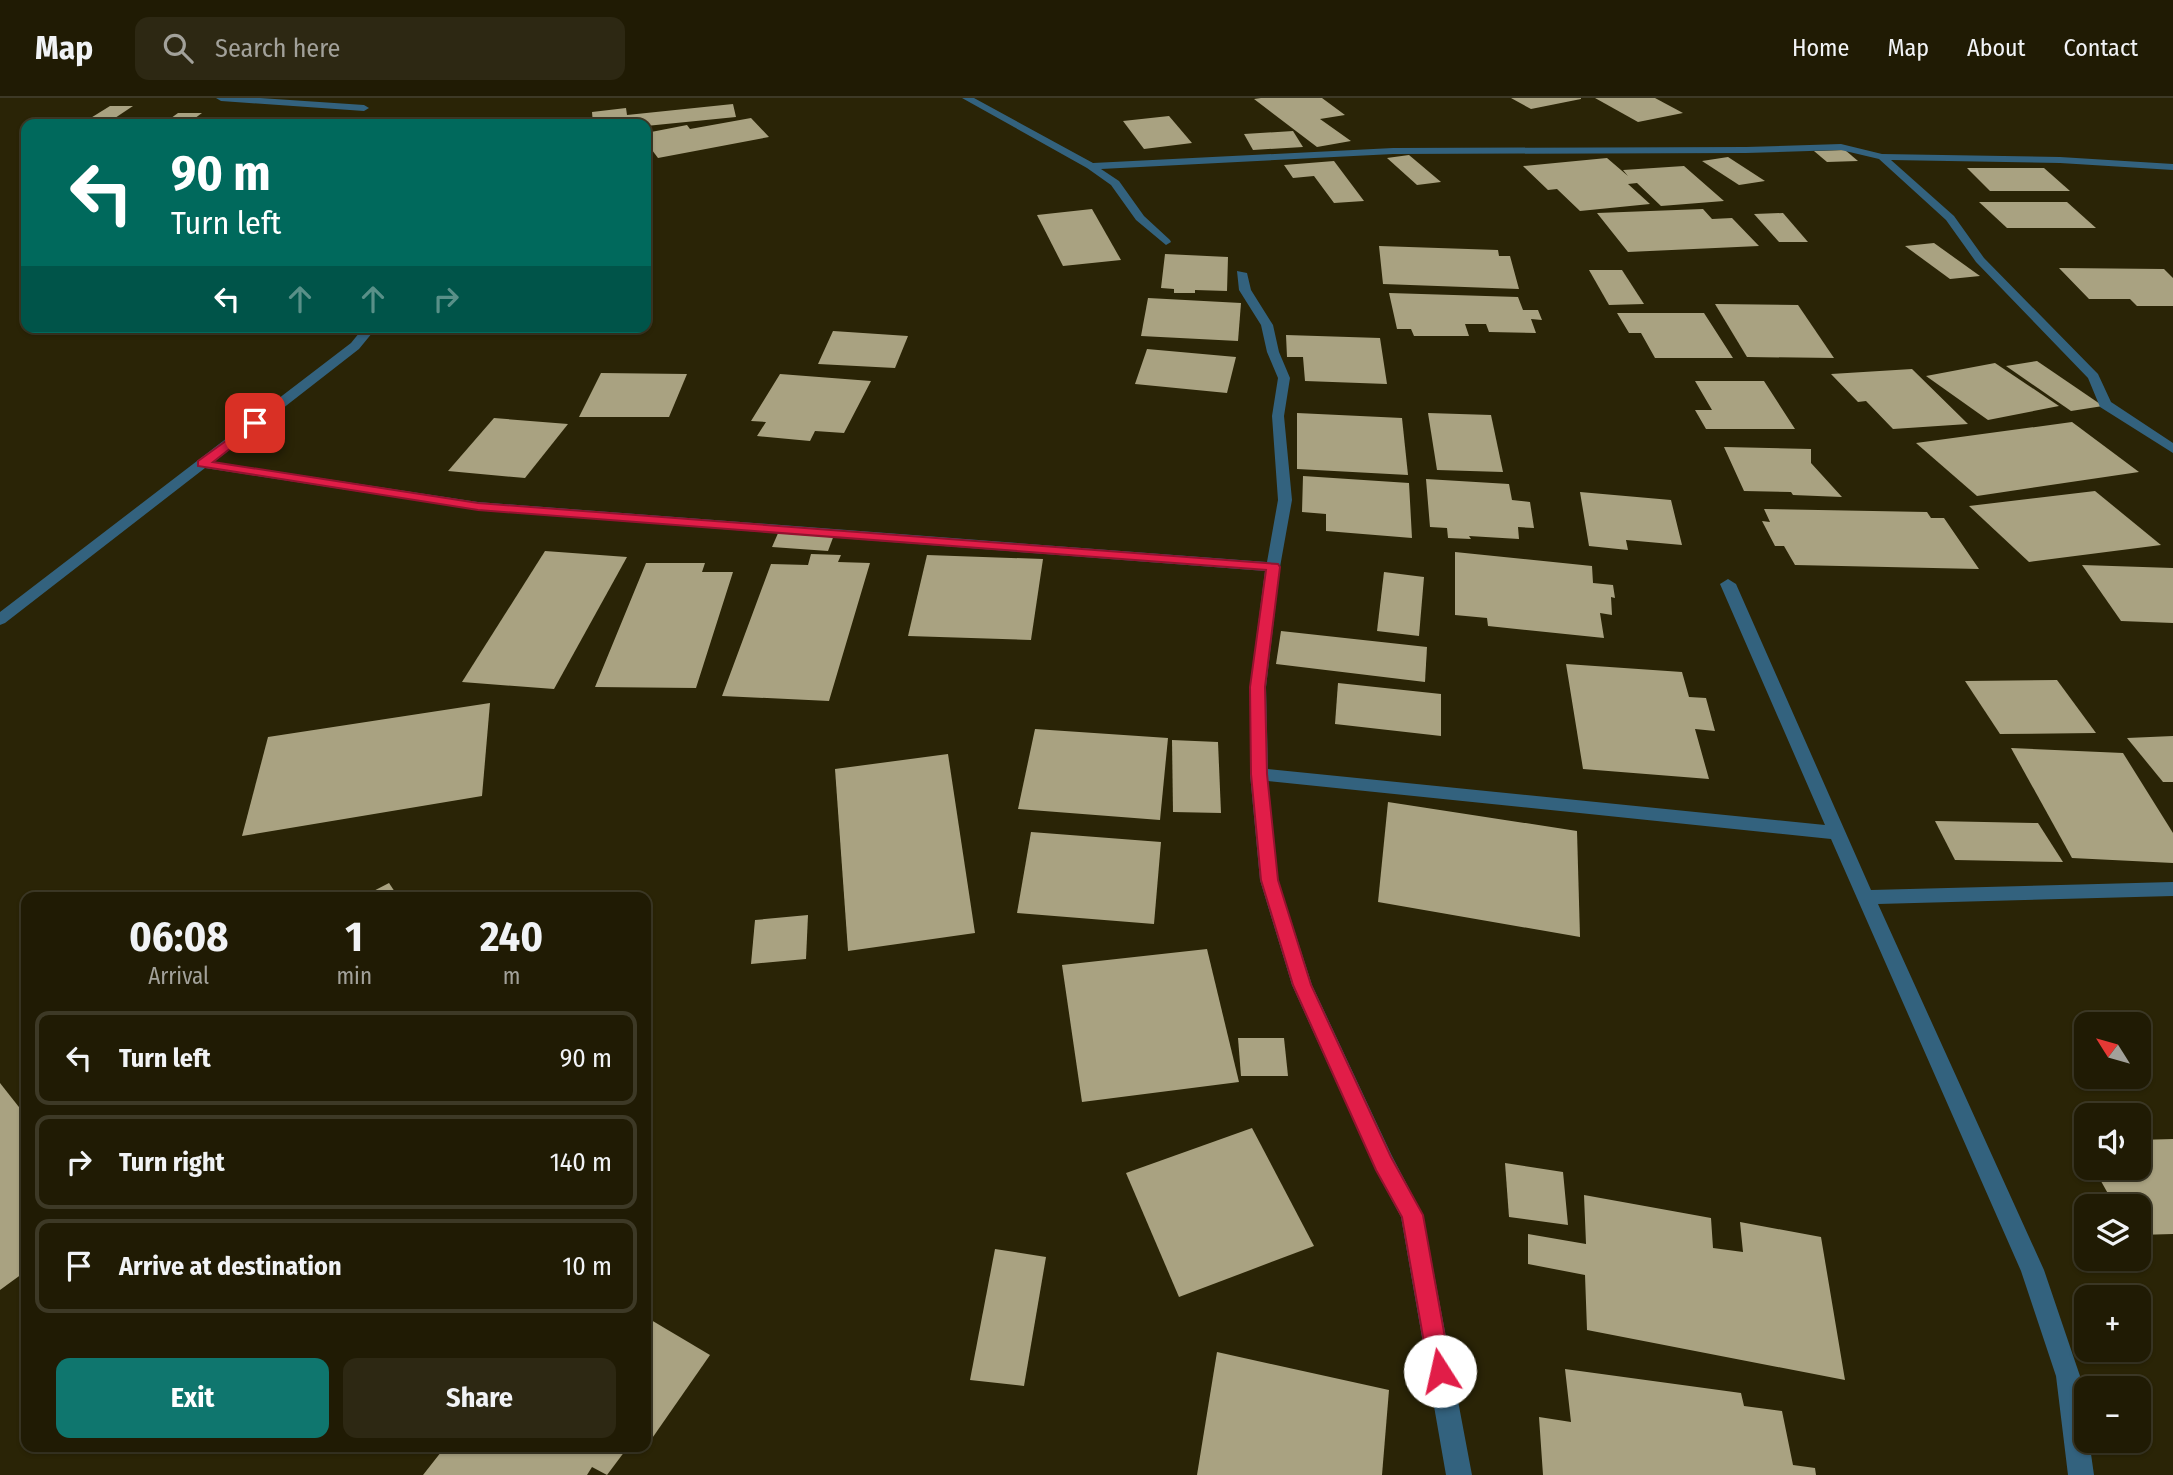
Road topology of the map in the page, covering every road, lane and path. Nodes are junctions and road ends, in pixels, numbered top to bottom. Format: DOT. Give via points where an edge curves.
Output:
graph roads {
  1 [pos="221,98"];
  2 [pos="967,98"];
  3 [pos="366,103"];
  4 [pos="361,119"];
  5 [pos="1882,157"];
  6 [pos="1091,166"];
  7 [pos="2173,167"];
  8 [pos="1166,242"];
  9 [pos="1241,273"];
  10 [pos="366,333"];
  11 [pos="2173,449"];
  12 [pos="202,464"];
  13 [pos="1273,567"];
  14 [pos="1728,584"];
  15 [pos="0,620"];
  16 [pos="1259,774"];
  17 [pos="1837,833"];
  18 [pos="2173,889"];
  19 [pos="1865,897"];
  20 [pos="1459,1475"];
  21 [pos="2081,1475"];
  1 -- 3 [label="street"];
  2 -- 6 [label="street"];
  3 -- 4 [label="street"];
  5 -- 6 [label="street" via="1841,147 1393,151"];
  5 -- 7 [label="street"];
  5 -- 11 [label="street" via="1950,218 1980,260 2094,377 2105,404"];
  6 -- 8 [label="street" via="1115,183 1140,218"];
  9 -- 13 [label="street" via="1245,290 1267,325 1284,378 1278,416 1286,499"];
  10 -- 12 [label="street"];
  12 -- 13 [label="street" via="478,506"];
  12 -- 15 [label="street"];
  13 -- 16 [label="street" via="1258,687"];
  14 -- 17 [label="street"];
  16 -- 17 [label="street"];
  16 -- 20 [label="street" via="1269,880 1302,985 1412,1215"];
  17 -- 19 [label="street"];
  18 -- 19 [label="street"];
  19 -- 21 [label="street" via="2032,1270 2068,1376"];
}
